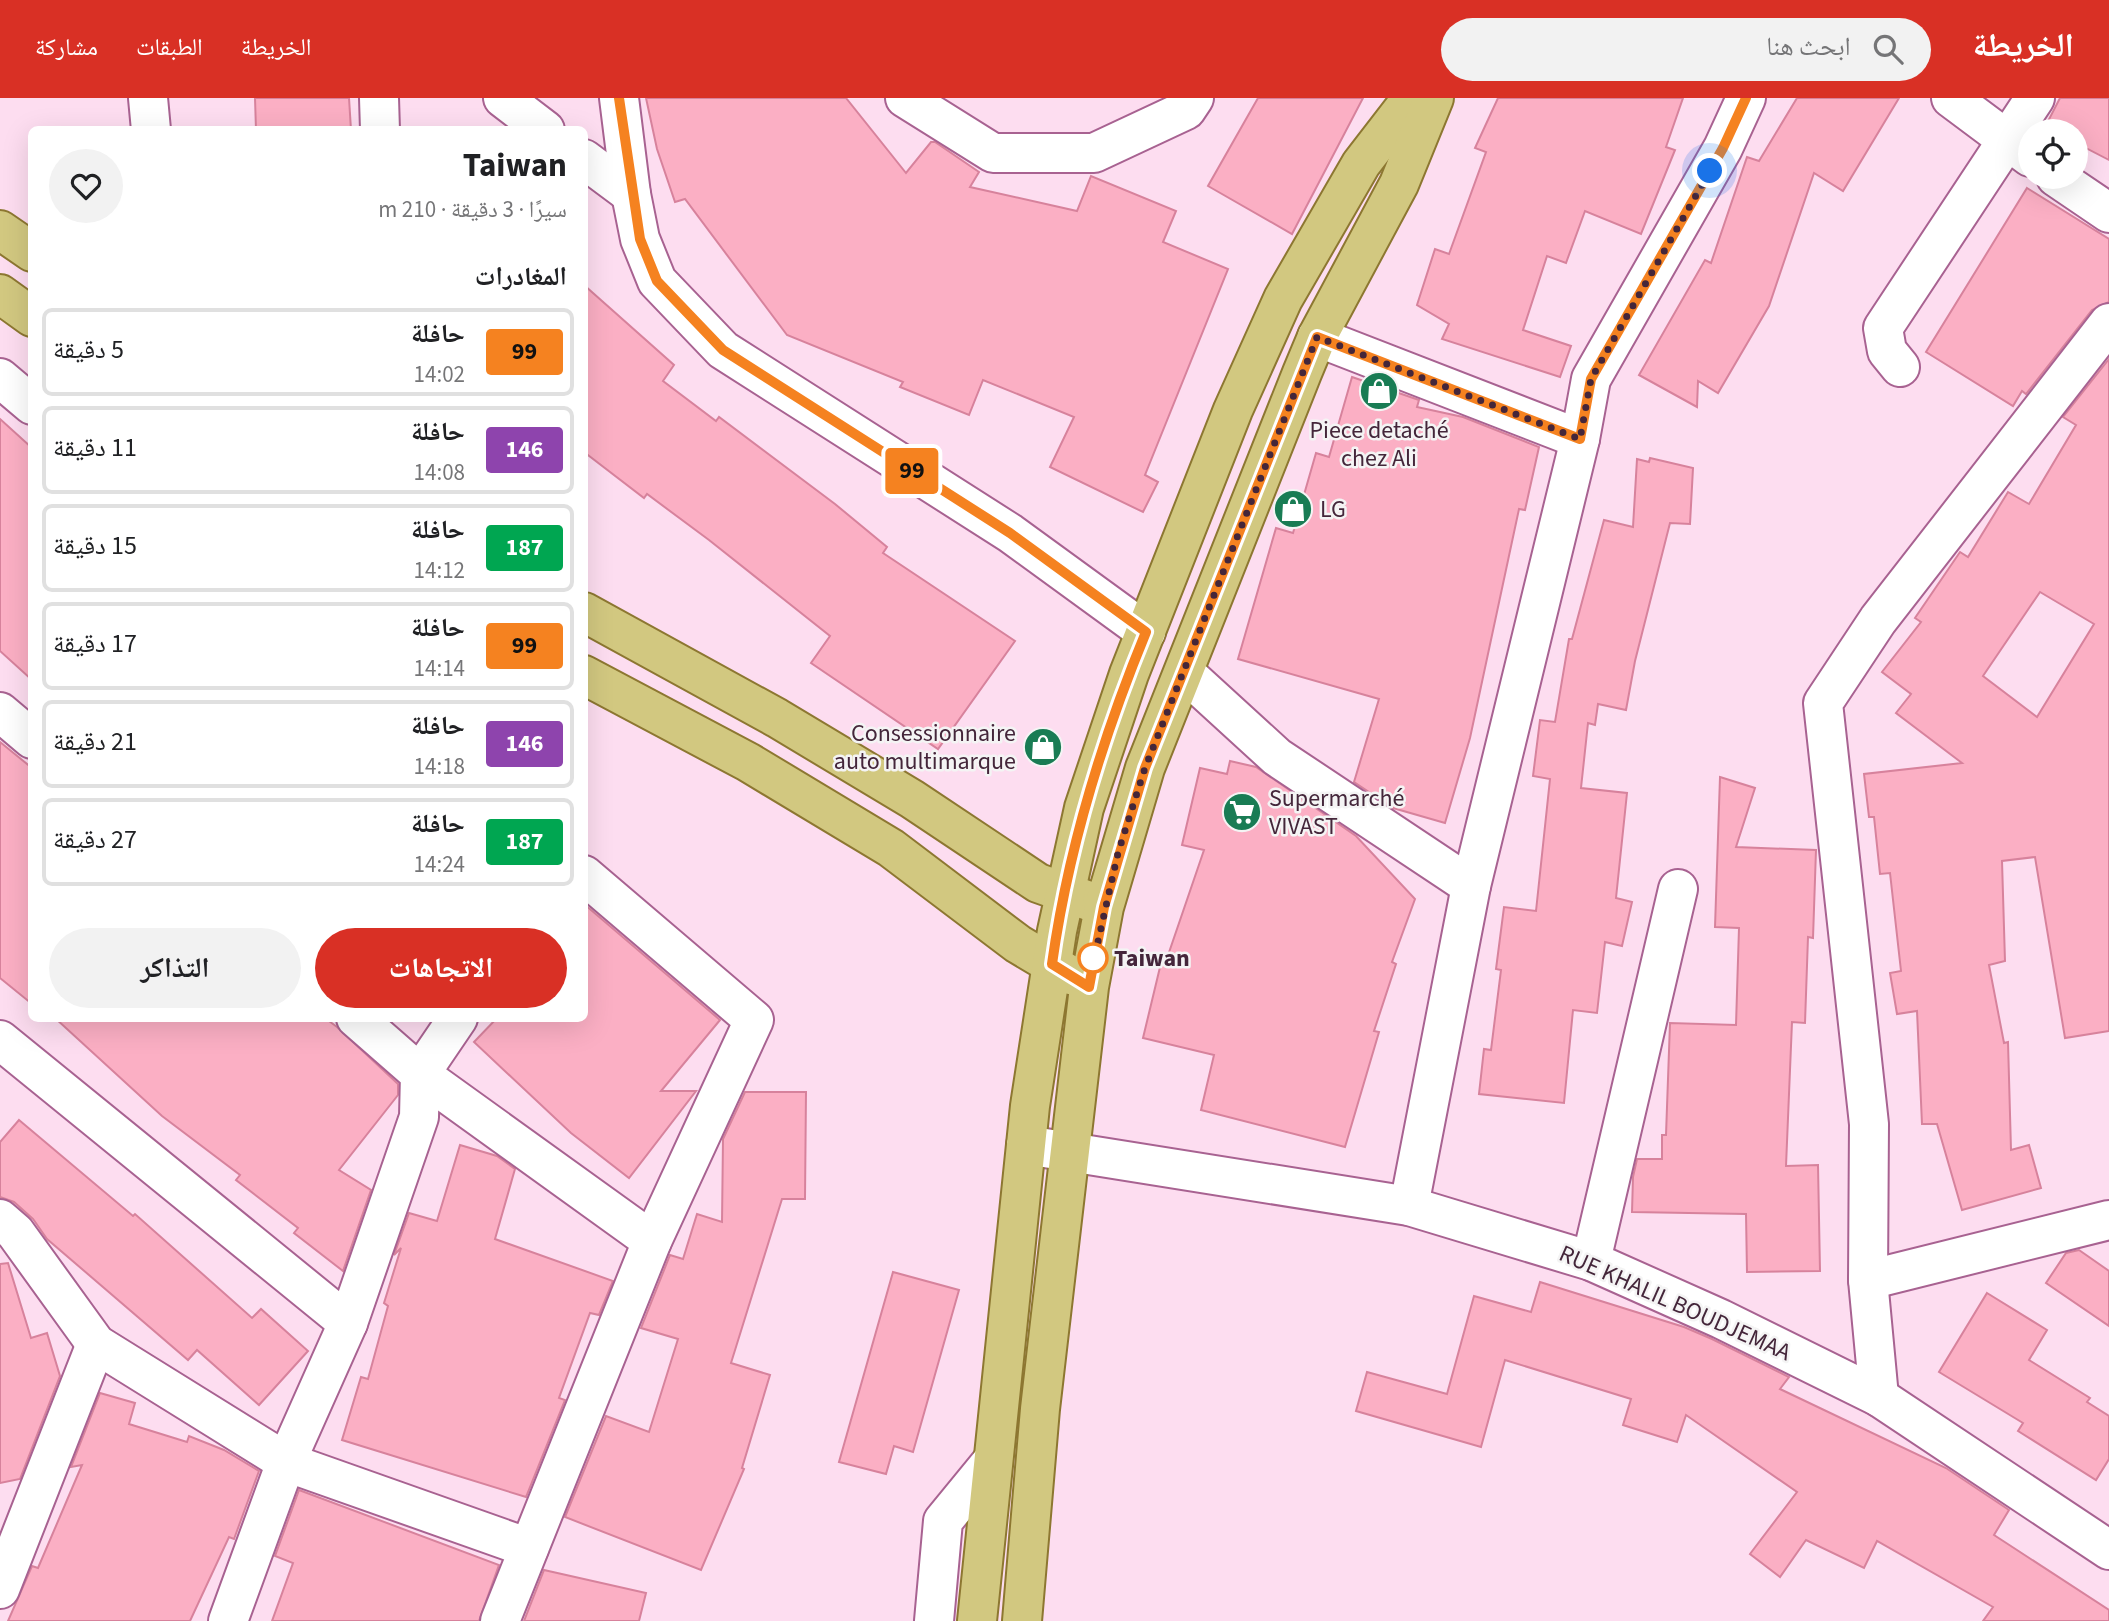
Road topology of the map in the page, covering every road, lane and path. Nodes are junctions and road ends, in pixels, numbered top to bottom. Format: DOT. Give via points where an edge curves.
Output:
graph roads {
  1 [pos="148,98"];
  2 [pos="379,98"];
  3 [pos="503,98"];
  4 [pos="619,98"];
  5 [pos="905,98"];
  6 [pos="1194,98"];
  7 [pos="1412,98"];
  8 [pos="1434,98"];
  9 [pos="1746,98"];
  10 [pos="1951,98"];
  11 [pos="2035,98"];
  12 [pos="2028,119"];
  13 [pos="151,126"];
  14 [pos="380,126"];
  15 [pos="540,126"];
  16 [pos="2018,147"];
  17 [pos="2018,149"];
  18 [pos="588,162"];
  19 [pos="2074,189"];
  20 [pos="631,194"];
  21 [pos="2109,213"];
  22 [pos="0,230"];
  23 [pos="28,249"];
  24 [pos="0,294"];
  25 [pos="28,314"];
  26 [pos="2109,323"];
  27 [pos="1317,337"];
  28 [pos="1900,367"];
  29 [pos="0,378"];
  30 [pos="28,402"];
  31 [pos="1580,439"];
  32 [pos="588,614"];
  33 [pos="1146,632"];
  34 [pos="1184,672"];
  35 [pos="588,677"];
  36 [pos="0,712"];
  37 [pos="28,736"];
  38 [pos="588,878"];
  39 [pos="1471,886"];
  40 [pos="1678,889"];
  41 [pos="1065,893"];
  42 [pos="1104,907"];
  43 [pos="1052,964"];
  44 [pos="1089,987"];
  45 [pos="360,1022"];
  46 [pos="455,1022"];
  47 [pos="0,1040"];
  48 [pos="420,1074"];
  49 [pos="1026,1145"];
  50 [pos="1070,1152"];
  51 [pos="1409,1206"];
  52 [pos="0,1219"];
  53 [pos="2109,1220"];
  54 [pos="652,1241"];
  55 [pos="1591,1261"];
  56 [pos="1868,1280"];
  57 [pos="348,1323"];
  58 [pos="96,1344"];
  59 [pos="1879,1397"];
  60 [pos="993,1460"];
  61 [pos="286,1462"];
  62 [pos="529,1548"];
  63 [pos="2109,1550"];
  64 [pos="0,1589"];
  65 [pos="228,1621"];
  66 [pos="500,1621"];
  67 [pos="934,1621"];
  68 [pos="978,1621"];
  69 [pos="1022,1621"];
  1 -- 13 [label="street"];
  2 -- 14 [label="street"];
  3 -- 15 [label="street"];
  4 -- 20 [label="street"];
  5 -- 6 [label="street" via="993,153 1094,153 1186,110"];
  7 -- 33 [label="main road" via="1361,164 1283,299 1233,410"];
  8 -- 27 [label="main road" via="1399,184"];
  9 -- 31 [label="street" via="1723,148 1591,379"];
  10 -- 16 [label="street"];
  11 -- 12 [label="street"];
  17 -- 28 [label="street" via="1883,328 1887,351"];
  18 -- 20 [label="street"];
  19 -- 21 [label="street"];
  20 -- 33 [label="street" via="640,239 657,281 723,350 1010,533"];
  22 -- 23 [label="main road"];
  24 -- 25 [label="main road"];
  26 -- 56 [label="street" via="1878,620 1823,703 1869,1124"];
  27 -- 31 [label="street"];
  27 -- 34 [label="main road"];
  29 -- 30 [label="street"];
  31 -- 39 [label="street"];
  32 -- 41 [label="main road" via="777,718 912,799 1038,883"];
  33 -- 41 [label="main road" via="1100,752"];
  34 -- 39 [label="street" via="1278,757"];
  34 -- 42 [label="main road" via="1145,768"];
  35 -- 43 [label="main road" via="748,762 891,848 1018,944"];
  36 -- 37 [label="street"];
  38 -- 54 [label="street" via="754,1020"];
  39 -- 51 [label="street"];
  40 -- 55 [label="street"];
  41 -- 42 [label="main road"];
  41 -- 43 [label="main road"];
  42 -- 44 [label="main road"];
  43 -- 44 [label="main road"];
  43 -- 49 [label="main road"];
  44 -- 50 [label="main road"];
  45 -- 48 [label="street"];
  46 -- 48 [label="street"];
  47 -- 57 [label="street"];
  48 -- 54 [label="street"];
  48 -- 57 [label="street" via="419,1117"];
  49 -- 50 [label="street, RUE KHALIL BOUDJEMAA"];
  49 -- 60 [label="main road"];
  50 -- 51 [label="street, RUE KHALIL BOUDJEMAA"];
  50 -- 69 [label="main road"];
  51 -- 55 [label="street, RUE KHALIL BOUDJEMAA"];
  52 -- 58 [label="street" via="15,1232"];
  53 -- 56 [label="street"];
  54 -- 62 [label="street"];
  55 -- 59 [label="street, RUE KHALIL BOUDJEMAA"];
  56 -- 59 [label="street"];
  57 -- 61 [label="street"];
  58 -- 61 [label="street"];
  58 -- 64 [label="street"];
  59 -- 63 [label="street, RUE KHALIL BOUDJEMAA"];
  60 -- 67 [label="street" via="943,1521"];
  60 -- 68 [label="main road"];
  61 -- 62 [label="street"];
  61 -- 65 [label="street"];
  62 -- 66 [label="street"];
}
